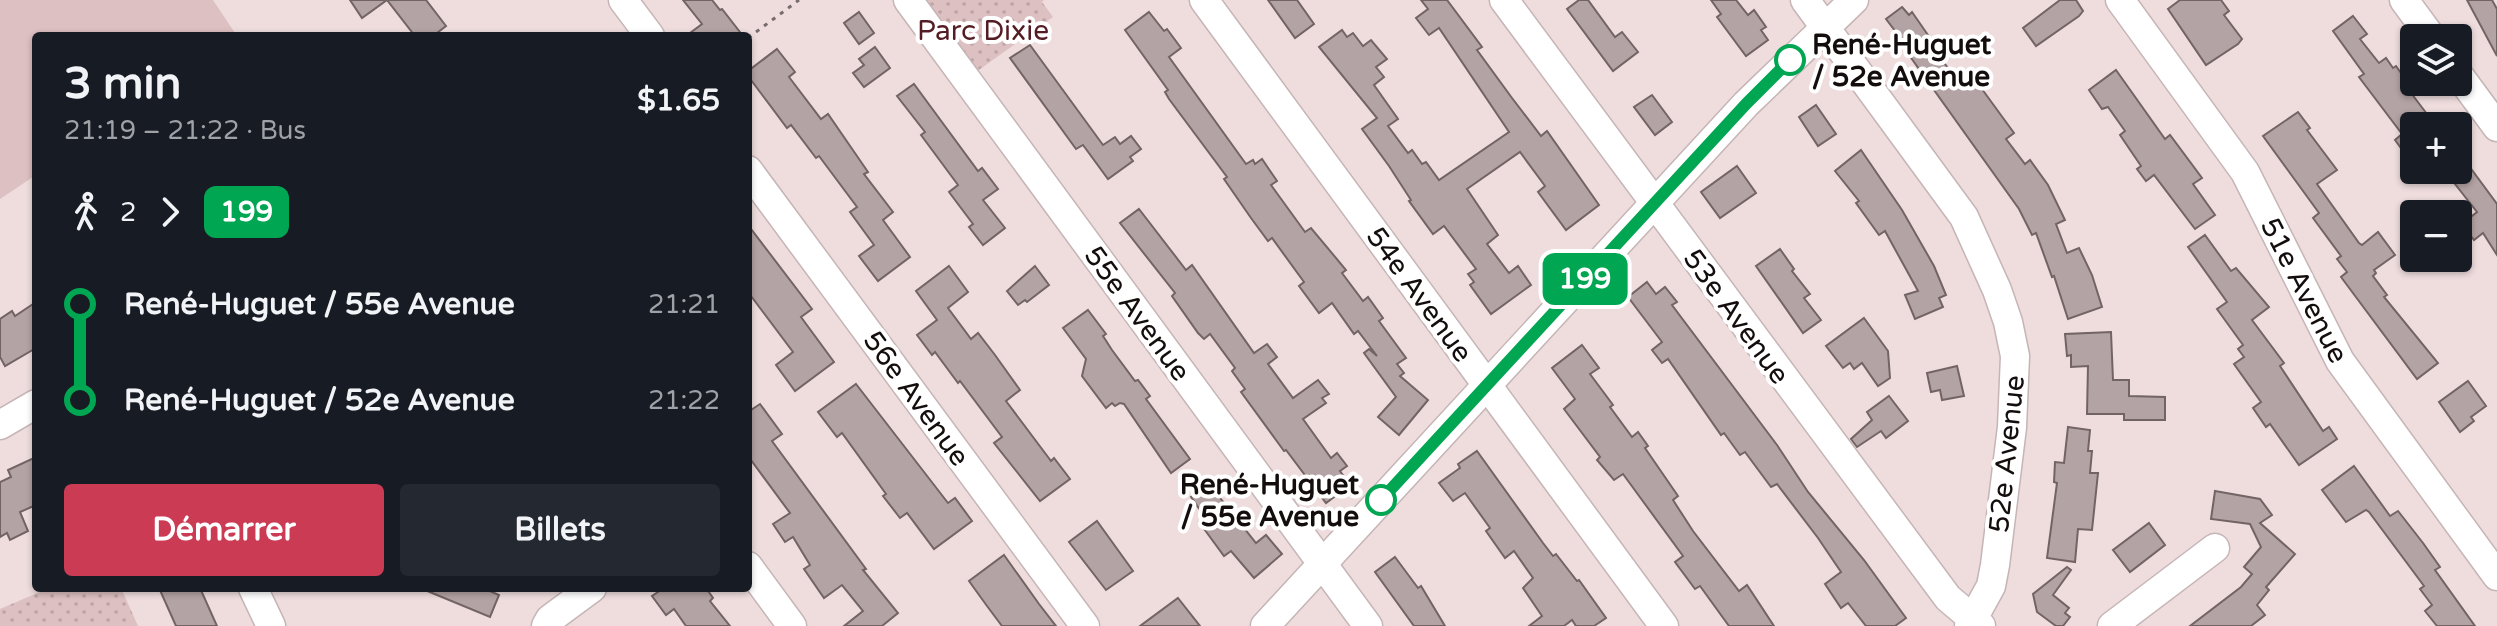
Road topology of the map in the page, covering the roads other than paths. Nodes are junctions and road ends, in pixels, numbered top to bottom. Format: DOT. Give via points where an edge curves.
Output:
graph roads {
  1 [pos="623,0"];
  2 [pos="908,0"];
  3 [pos="1204,0"];
  4 [pos="1504,0"];
  5 [pos="1805,0"];
  6 [pos="1854,0"];
  7 [pos="2120,0"];
  8 [pos="2404,0"];
  9 [pos="2422,24"];
  10 [pos="1824,26"];
  11 [pos="647,32"];
  12 [pos="2472,93"];
  13 [pos="2497,127"];
  14 [pos="752,175"];
  15 [pos="1654,204"];
  16 [pos="1488,386"];
  17 [pos="32,406"];
  18 [pos="0,425"];
  19 [pos="2215,548"];
  20 [pos="1322,563"];
  21 [pos="752,571"];
  22 [pos="2497,576"];
  23 [pos="255,592"];
  24 [pos="587,592"];
  25 [pos="1974,624"];
  26 [pos="271,626"];
  27 [pos="546,626"];
  28 [pos="792,626"];
  29 [pos="1085,626"];
  30 [pos="1265,626"];
  31 [pos="1368,626"];
  32 [pos="1664,626"];
  33 [pos="2112,626"];
  1 -- 11 [label="street"];
  2 -- 20 [label="street, 55e Avenue"];
  3 -- 16 [label="street, 54e Avenue"];
  4 -- 15 [label="street, 53e Avenue"];
  5 -- 10 [label="street, 52e Avenue"];
  6 -- 10 [label="street"];
  7 -- 22 [label="street, 51e Avenue" via="2245,172 2340,361"];
  8 -- 9 [label="street"];
  10 -- 15 [label="street"];
  10 -- 25 [label="street, 52e Avenue" via="1964,217 2008,322 2015,356 2012,427 1991,586"];
  12 -- 13 [label="street"];
  14 -- 29 [label="street, 56e Avenue"];
  15 -- 16 [label="street"];
  15 -- 25 [label="street, 53e Avenue" via="1948,598"];
  16 -- 20 [label="street"];
  16 -- 32 [label="street, 54e Avenue"];
  17 -- 18 [label="street"];
  19 -- 33 [label="street"];
  20 -- 30 [label="street"];
  20 -- 31 [label="street, 55e Avenue"];
  21 -- 28 [label="street"];
  23 -- 26 [label="street"];
  24 -- 27 [label="street"];
}
